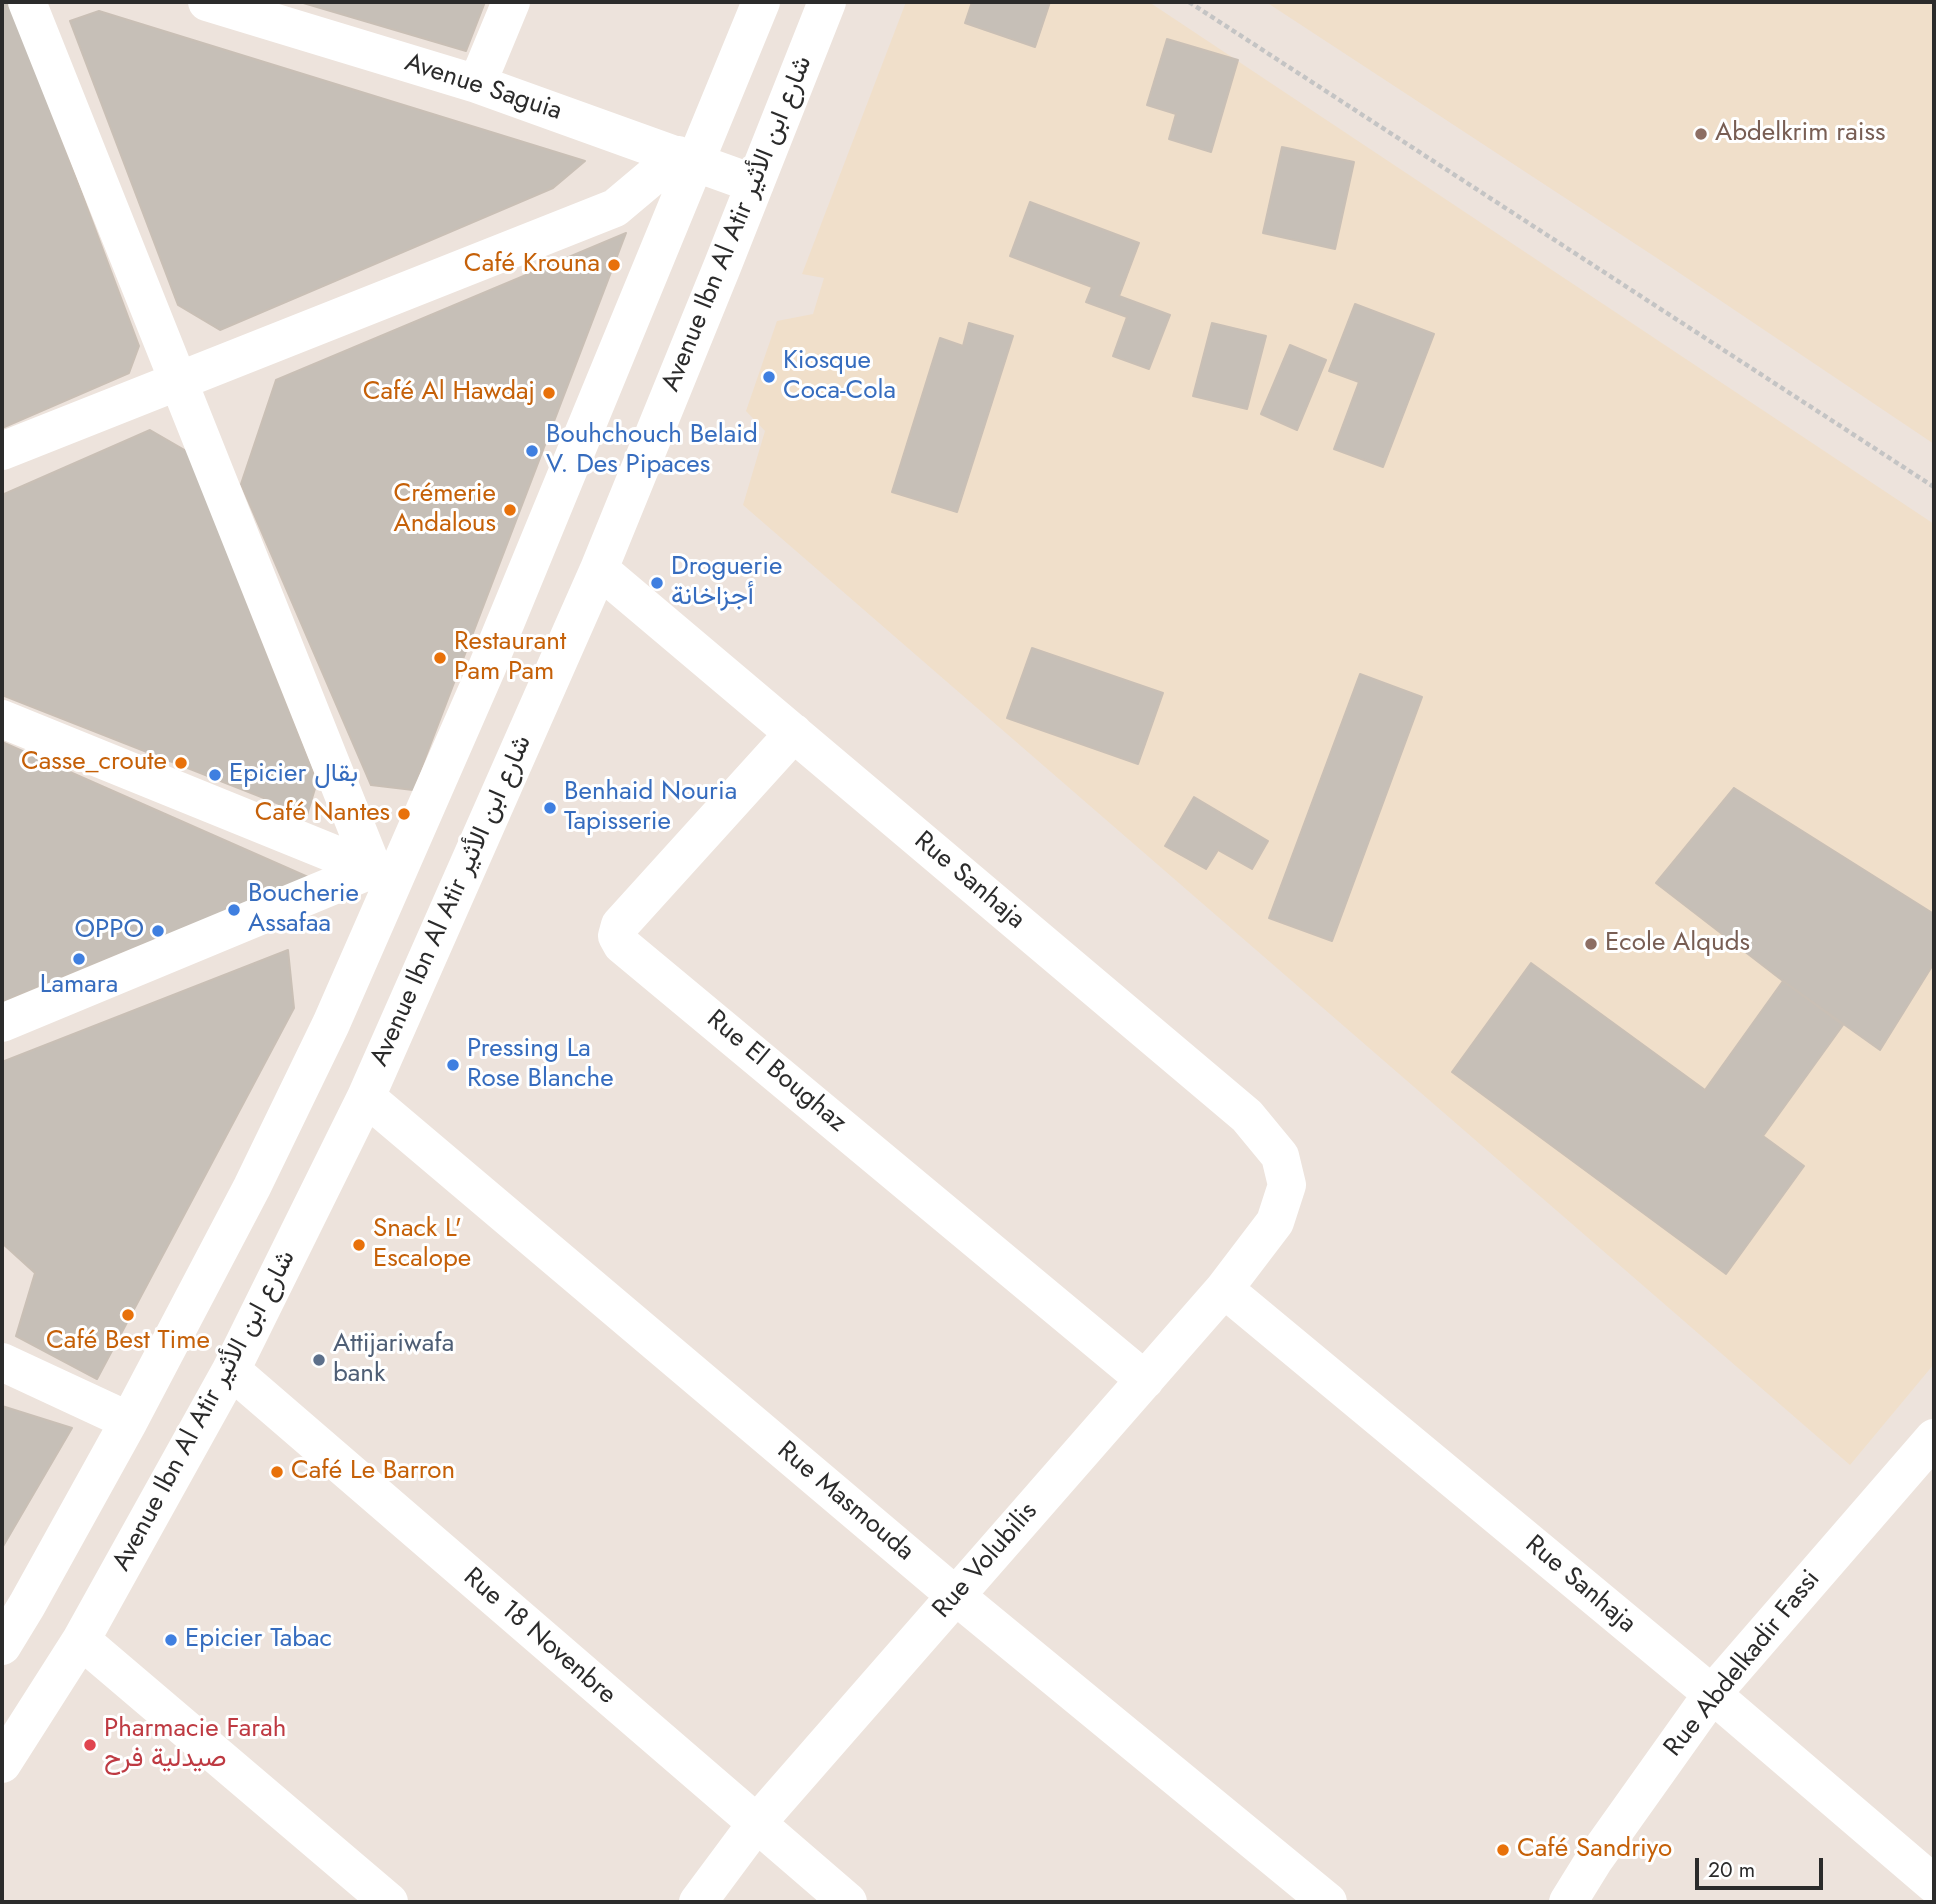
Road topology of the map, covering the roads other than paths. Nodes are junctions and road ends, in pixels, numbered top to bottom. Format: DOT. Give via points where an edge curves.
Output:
graph roads {
  1 [pos="27,2"];
  2 [pos="207,2"];
  3 [pos="511,2"];
  4 [pos="761,2"];
  5 [pos="827,2"];
  6 [pos="477,84"];
  7 [pos="687,159"];
  8 [pos="755,184"];
  9 [pos="177,380"];
  10 [pos="2,451"];
  11 [pos="599,569"];
  12 [pos="2,719"];
  13 [pos="794,733"];
  14 [pos="384,874"];
  15 [pos="2,1023"];
  16 [pos="366,1097"];
  17 [pos="1275,1222"];
  18 [pos="1224,1289"];
  19 [pos="2,1362"];
  20 [pos="232,1370"];
  21 [pos="1145,1380"];
  22 [pos="129,1421"];
  23 [pos="1934,1438"];
  24 [pos="956,1596"];
  25 [pos="80,1640"];
  26 [pos="2,1646"];
  27 [pos="1712,1694"];
  28 [pos="2,1764"];
  29 [pos="756,1824"];
  30 [pos="1934,1884"];
  31 [pos="389,1902"];
  32 [pos="698,1902"];
  33 [pos="848,1902"];
  34 [pos="1328,1902"];
  35 [pos="1568,1902"];
  1 -- 9 [label="street"];
  2 -- 6 [label="street, Avenue Saguia"];
  3 -- 6 [label="street"];
  4 -- 7 [label="street"];
  5 -- 8 [label="street, Avenue Ibn Al Atir شارع ابن الأثير"];
  6 -- 7 [label="street, Avenue Saguia"];
  7 -- 8 [label="street, Avenue Saguia"];
  7 -- 9 [label="street" via="615,208"];
  7 -- 14 [label="street" via="486,670"];
  8 -- 11 [label="street, Avenue Ibn Al Atir شارع ابن الأثير"];
  9 -- 10 [label="street"];
  9 -- 14 [label="street"];
  11 -- 13 [label="street, Rue Sanhaja"];
  11 -- 16 [label="street, Avenue Ibn Al Atir شارع ابن الأثير"];
  12 -- 14 [label="street"];
  13 -- 17 [label="street, Rue Sanhaja" via="1247,1116 1280,1156 1287,1185"];
  13 -- 21 [label="street, Rue El Boughaz" via="620,925 617,936 622,945"];
  14 -- 15 [label="street"];
  14 -- 22 [label="street" via="331,1024"];
  16 -- 20 [label="street, Avenue Ibn Al Atir شارع ابن الأثير"];
  16 -- 24 [label="street, Rue Masmouda"];
  17 -- 18 [label="street, Rue Volubilis"];
  18 -- 21 [label="street, Rue Volubilis"];
  18 -- 27 [label="street, Rue Sanhaja"];
  19 -- 22 [label="street"];
  20 -- 25 [label="street, Avenue Ibn Al Atir شارع ابن الأثير"];
  20 -- 29 [label="street, Rue 18 Novenbre"];
  21 -- 24 [label="street, Rue Volubilis"];
  22 -- 26 [label="street"];
  23 -- 27 [label="street, Rue Abdelkadir Fassi"];
  24 -- 29 [label="street, Rue Volubilis"];
  24 -- 34 [label="street, Rue Masmouda"];
  25 -- 28 [label="street, Avenue Ibn Al Atir شارع ابن الأثير"];
  25 -- 31 [label="street"];
  27 -- 30 [label="street, Rue Sanhaja"];
  27 -- 35 [label="street, Rue Abdelkadir Fassi"];
  29 -- 32 [label="street, Rue Volubilis"];
  29 -- 33 [label="street, Rue 18 Novenbre"];
}
